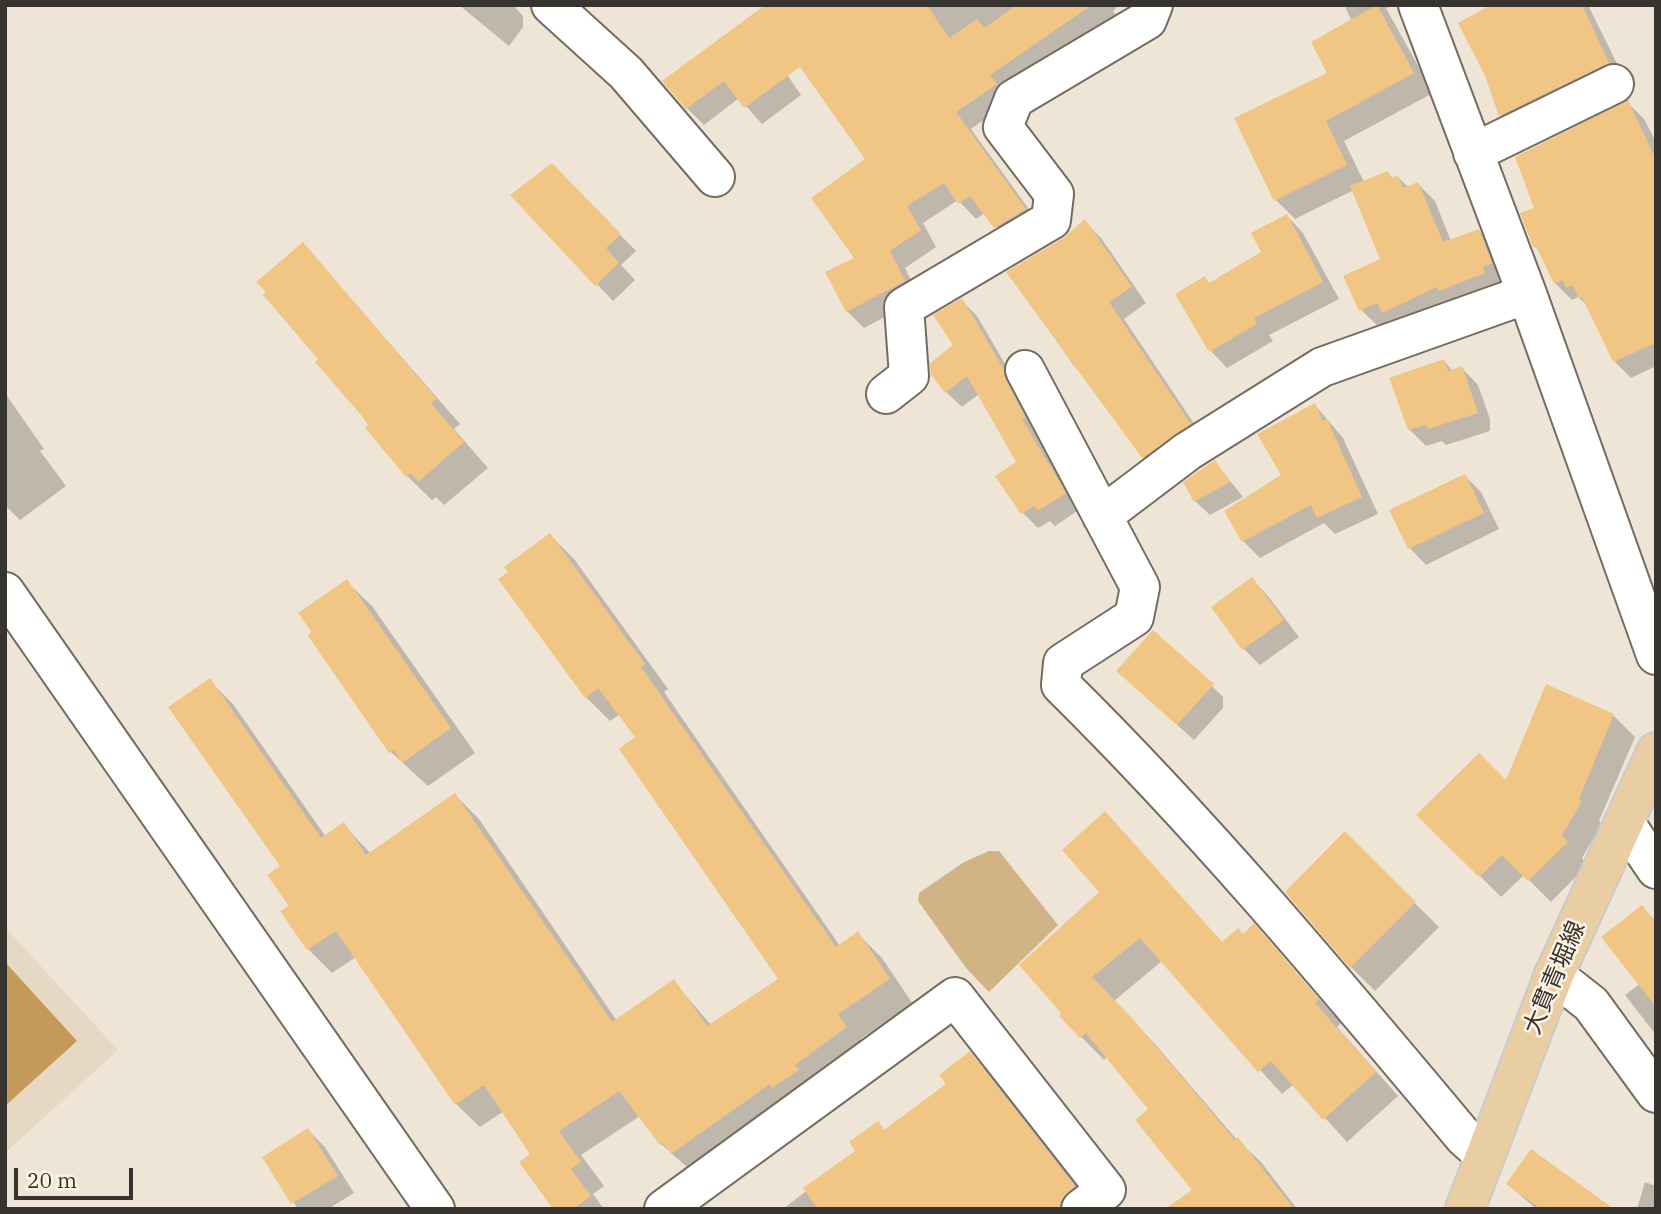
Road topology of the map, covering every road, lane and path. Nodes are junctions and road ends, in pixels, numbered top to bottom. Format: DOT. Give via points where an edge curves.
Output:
graph roads {
  1 [pos="551,5"];
  2 [pos="1153,5"];
  3 [pos="1430,10"];
  4 [pos="1614,84"];
  5 [pos="1473,153"];
  6 [pos="715,177"];
  7 [pos="1527,294"];
  8 [pos="1025,370"];
  9 [pos="886,394"];
  10 [pos="1101,516"];
  11 [pos="5,592"];
  12 [pos="1656,655"];
  13 [pos="1656,752"];
  14 [pos="1625,823"];
  15 [pos="1656,869"];
  16 [pos="1554,975"];
  17 [pos="1656,1093"];
  18 [pos="1483,1154"];
  19 [pos="435,1209"];
  20 [pos="664,1209"];
  21 [pos="1081,1209"];
  22 [pos="1465,1209"];
  1 -- 6 [label="street" via="626,73"];
  2 -- 9 [label="street" via="1147,20 1014,99 1003,127 1054,194 1051,220 904,307 909,376"];
  3 -- 5 [label="street"];
  4 -- 5 [label="street"];
  5 -- 7 [label="street"];
  7 -- 10 [label="street" via="1322,367 1188,451"];
  7 -- 12 [label="street"];
  8 -- 10 [label="street"];
  10 -- 18 [label="street" via="1140,587 1134,617 1063,663 1061,685 1147,770 1292,931"];
  11 -- 19 [label="street"];
  13 -- 14 [label="main road, 大貫青堀線"];
  14 -- 15 [label="street"];
  14 -- 16 [label="main road, 大貫青堀線"];
  16 -- 17 [label="street" via="1591,1004"];
  16 -- 18 [label="main road, 大貫青堀線"];
  18 -- 22 [label="main road, 大貫青堀線"];
  20 -- 21 [label="street" via="955,997 1106,1189"];
}
